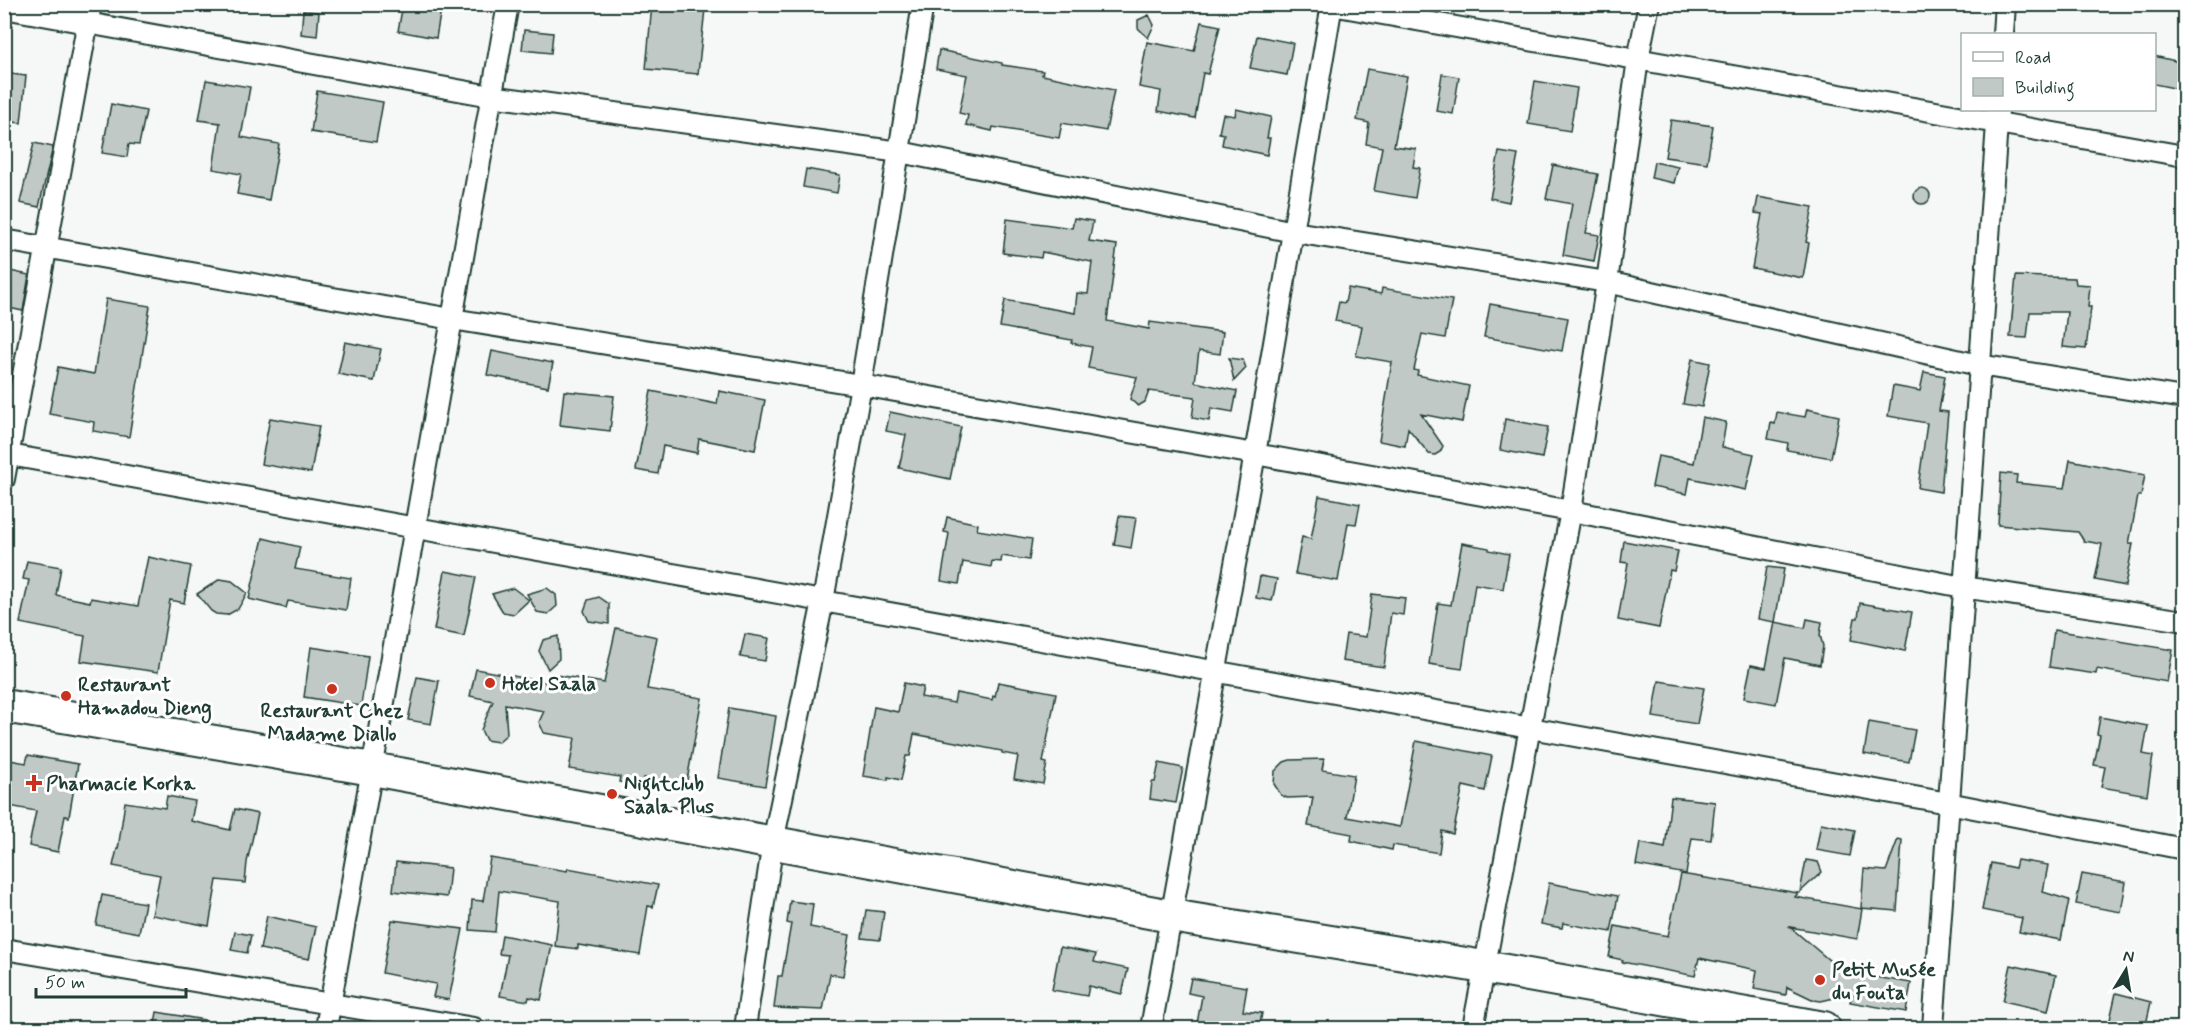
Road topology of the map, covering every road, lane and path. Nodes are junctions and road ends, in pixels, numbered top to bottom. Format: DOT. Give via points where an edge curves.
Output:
graph roads {
  1 [pos="508,4"];
  2 [pos="923,4"];
  3 [pos="1649,4"];
  4 [pos="2005,4"];
  5 [pos="1330,5"];
  6 [pos="4,8"];
  7 [pos="89,14"];
  8 [pos="2003,33"];
  9 [pos="1638,59"];
  10 [pos="491,96"];
  11 [pos="1961,110"];
  12 [pos="1966,111"];
  13 [pos="1997,116"];
  14 [pos="900,152"];
  15 [pos="2184,156"];
  16 [pos="1294,232"];
  17 [pos="4,240"];
  18 [pos="46,247"];
  19 [pos="1607,282"];
  20 [pos="452,319"];
  21 [pos="1979,365"];
  22 [pos="861,385"];
  23 [pos="2184,398"];
  24 [pos="1255,454"];
  25 [pos="6,455"];
  26 [pos="4,479"];
  27 [pos="1571,512"];
  28 [pos="415,528"];
  29 [pos="1964,587"];
  30 [pos="823,601"];
  31 [pos="2184,621"];
  32 [pos="1214,672"];
  33 [pos="4,706"];
  34 [pos="1532,728"];
  35 [pos="372,769"];
  36 [pos="1948,803"];
  37 [pos="773,842"];
  38 [pos="2184,849"];
  39 [pos="1171,916"];
  40 [pos="4,949"];
  41 [pos="1484,967"];
  42 [pos="331,1003"];
  43 [pos="327,1029"];
  44 [pos="474,1029"];
  45 [pos="745,1029"];
  46 [pos="1151,1029"];
  47 [pos="1473,1029"];
  48 [pos="1824,1029"];
  49 [pos="1932,1029"];
  1 -- 10 [label="street"];
  2 -- 14 [label="street"];
  3 -- 9 [label="street"];
  4 -- 8 [label="street"];
  5 -- 9 [label="street"];
  5 -- 16 [label="street"];
  6 -- 7 [label="street"];
  7 -- 10 [label="street"];
  7 -- 18 [label="street"];
  9 -- 11 [label="street"];
  9 -- 19 [label="street"];
  10 -- 14 [label="street"];
  10 -- 20 [label="street"];
  12 -- 13 [label="street"];
  13 -- 15 [label="street"];
  13 -- 21 [label="street"];
  14 -- 16 [label="street"];
  14 -- 22 [label="street"];
  16 -- 19 [label="street"];
  16 -- 24 [label="street"];
  17 -- 18 [label="street"];
  18 -- 20 [label="street"];
  18 -- 25 [label="street"];
  19 -- 21 [label="street"];
  19 -- 27 [label="street"];
  20 -- 22 [label="street"];
  20 -- 28 [label="street"];
  21 -- 23 [label="street"];
  21 -- 29 [label="street"];
  22 -- 24 [label="street"];
  22 -- 30 [label="street"];
  24 -- 27 [label="street"];
  24 -- 32 [label="street"];
  25 -- 26 [label="street"];
  25 -- 28 [label="street"];
  27 -- 29 [label="street"];
  27 -- 34 [label="street"];
  28 -- 30 [label="street"];
  28 -- 35 [label="street"];
  29 -- 31 [label="street"];
  29 -- 36 [label="street"];
  30 -- 32 [label="street"];
  30 -- 37 [label="street"];
  32 -- 34 [label="street"];
  32 -- 39 [label="street"];
  33 -- 35 [label="highway"];
  34 -- 36 [label="street"];
  34 -- 41 [label="street"];
  35 -- 37 [label="highway"];
  35 -- 42 [label="street"];
  36 -- 38 [label="street"];
  36 -- 49 [label="street"];
  37 -- 39 [label="highway"];
  37 -- 45 [label="street"];
  39 -- 41 [label="highway"];
  39 -- 46 [label="street"];
  40 -- 42 [label="street"];
  41 -- 47 [label="street"];
  41 -- 48 [label="highway"];
  42 -- 43 [label="street"];
  42 -- 44 [label="street"];
}
